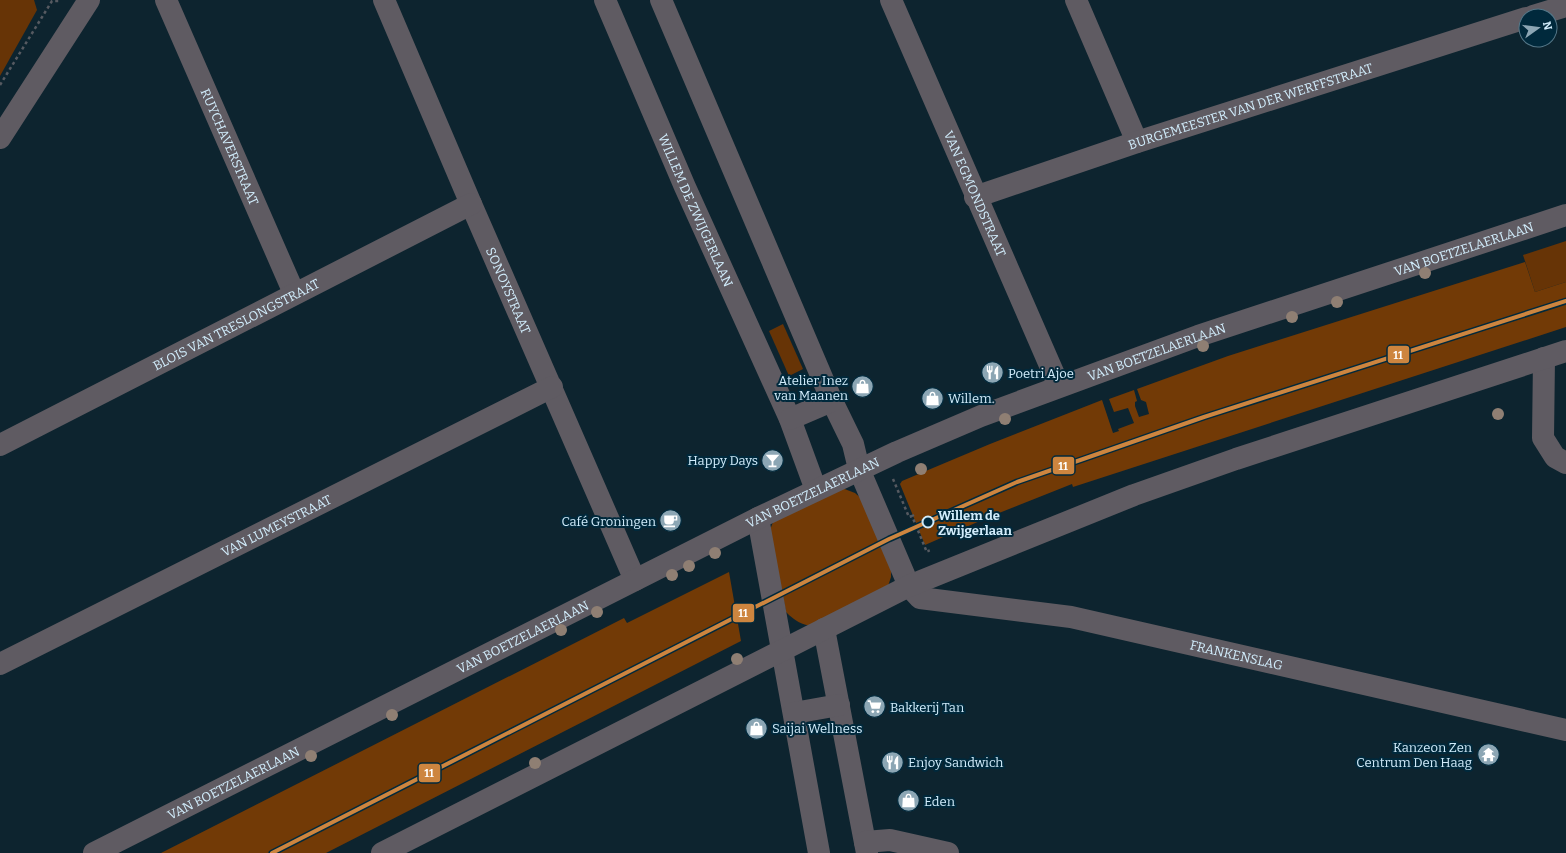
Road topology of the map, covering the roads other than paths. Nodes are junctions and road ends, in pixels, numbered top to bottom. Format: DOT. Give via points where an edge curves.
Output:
graph roads {
  1 [pos="89,0"];
  2 [pos="166,0"];
  3 [pos="384,0"];
  4 [pos="605,0"];
  5 [pos="661,0"];
  6 [pos="891,0"];
  7 [pos="1076,0"];
  8 [pos="1518,21"];
  9 [pos="0,138"];
  10 [pos="1137,142"];
  11 [pos="975,197"];
  12 [pos="471,204"];
  13 [pos="1566,215"];
  14 [pos="294,293"];
  15 [pos="1566,351"];
  16 [pos="1544,358"];
  17 [pos="1059,386"];
  18 [pos="552,387"];
  19 [pos="832,401"];
  20 [pos="790,419"];
  21 [pos="0,445"];
  22 [pos="1566,463"];
  23 [pos="859,469"];
  24 [pos="816,490"];
  25 [pos="758,518"];
  26 [pos="635,580"];
  27 [pos="909,586"];
  28 [pos="824,629"];
  29 [pos="782,650"];
  30 [pos="0,664"];
  31 [pos="839,705"];
  32 [pos="794,713"];
  33 [pos="1566,730"];
  34 [pos="866,848"];
  35 [pos="94,853"];
  36 [pos="382,853"];
  37 [pos="818,853"];
  38 [pos="948,853"];
  1 -- 9 [label="street"];
  2 -- 14 [label="street, RUYCHAVERSTRAAT"];
  3 -- 12 [label="street, SONOYSTRAAT"];
  4 -- 20 [label="street, WILLEM DE ZWIJGERLAAN" via="685,187"];
  5 -- 19 [label="street"];
  6 -- 11 [label="street, VAN EGMONDSTRAAT"];
  7 -- 10 [label="street"];
  8 -- 10 [label="street, BURGEMEESTER VAN DER WERFFSTRAAT"];
  10 -- 11 [label="street, BURGEMEESTER VAN DER WERFFSTRAAT"];
  11 -- 17 [label="street, VAN EGMONDSTRAAT"];
  12 -- 14 [label="street, BLOIS VAN TRESLONGSTRAAT"];
  12 -- 18 [label="street, SONOYSTRAAT"];
  13 -- 17 [label="street, VAN BOETZELAERLAAN" via="1198,336"];
  14 -- 21 [label="street, BLOIS VAN TRESLONGSTRAAT"];
  15 -- 16 [label="street"];
  16 -- 22 [label="street" via="1543,438 1555,457"];
  16 -- 27 [label="street" via="1134,495"];
  17 -- 23 [label="street, VAN BOETZELAERLAAN" via="981,416"];
  18 -- 26 [label="street, SONOYSTRAAT"];
  18 -- 30 [label="street, VAN LUMEYSTRAAT"];
  19 -- 20 [label="street"];
  19 -- 23 [label="street" via="853,444"];
  20 -- 24 [label="street, WILLEM DE ZWIJGERLAAN"];
  23 -- 24 [label="street, VAN BOETZELAERLAAN"];
  23 -- 27 [label="street"];
  24 -- 25 [label="street, VAN BOETZELAERLAAN"];
  25 -- 26 [label="street, VAN BOETZELAERLAAN"];
  25 -- 29 [label="street"];
  26 -- 35 [label="street, VAN BOETZELAERLAAN"];
  27 -- 28 [label="street"];
  27 -- 33 [label="street, FRANKENSLAG" via="920,598 1071,617"];
  28 -- 29 [label="street"];
  28 -- 31 [label="street"];
  29 -- 32 [label="street"];
  29 -- 36 [label="street"];
  31 -- 32 [label="street"];
  31 -- 34 [label="street"];
  32 -- 37 [label="street"];
  34 -- 38 [label="street" via="890,840"];
}
